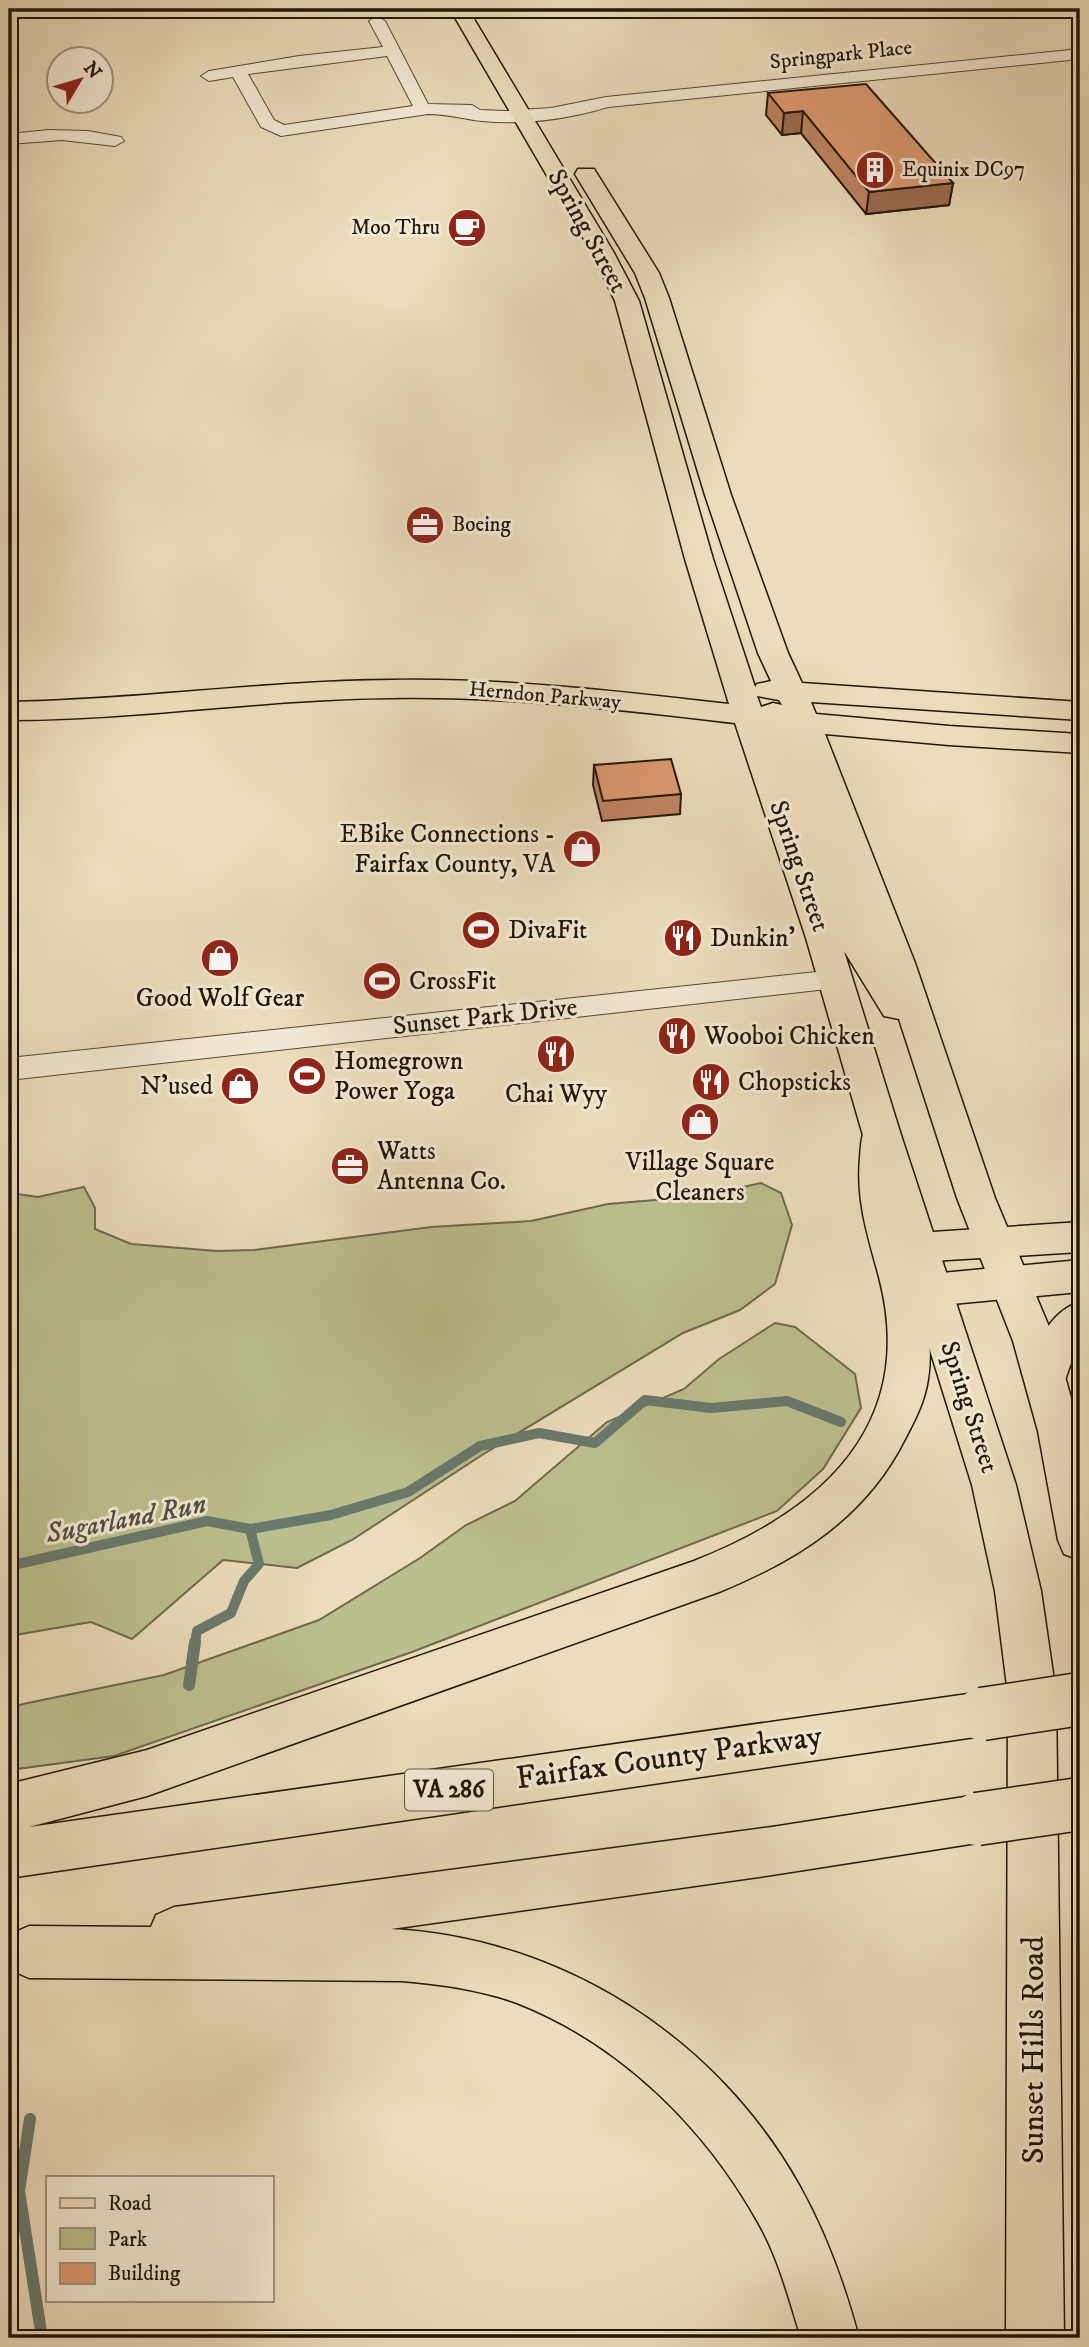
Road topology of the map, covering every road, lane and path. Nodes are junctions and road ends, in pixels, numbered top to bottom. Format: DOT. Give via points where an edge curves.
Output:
graph roads {
  1 [pos="460,9"];
  2 [pos="377,21"];
  3 [pos="393,51"];
  4 [pos="1080,54"];
  5 [pos="238,71"];
  6 [pos="209,76"];
  7 [pos="423,110"];
  8 [pos="519,111"];
  9 [pos="551,119"];
  10 [pos="9,139"];
  11 [pos="115,141"];
  12 [pos="9,688"];
  13 [pos="771,704"];
  14 [pos="9,711"];
  15 [pos="1080,711"];
  16 [pos="1080,743"];
  17 [pos="836,980"];
  18 [pos="9,1069"];
  19 [pos="881,1132"];
  20 [pos="1080,1237"];
  21 [pos="995,1241"];
  22 [pos="918,1248"];
  23 [pos="1080,1276"];
  24 [pos="1012,1282"];
  25 [pos="931,1290"];
  26 [pos="1080,1318"];
  27 [pos="1046,1380"];
  28 [pos="1080,1540"];
  29 [pos="1080,1699"];
  30 [pos="1034,1761"];
  31 [pos="1080,1804"];
  32 [pos="9,1808"];
  33 [pos="9,1854"];
  34 [pos="19,1954"];
  35 [pos="830,2338"];
  36 [pos="1035,2338"];
  1 -- 8 [label="main road, Spring Street"];
  2 -- 3 [label="street"];
  3 -- 5 [label="street"];
  3 -- 7 [label="street"];
  4 -- 9 [label="street, Springpark Place" via="606,102"];
  5 -- 6 [label="street"];
  5 -- 7 [label="street, Springpark Place" via="267,123 281,131"];
  7 -- 8 [label="street, Springpark Place" via="452,109 474,115"];
  8 -- 9 [label="street, Springpark Place"];
  8 -- 13 [label="main road, Spring Street" via="627,302 688,521"];
  9 -- 13 [label="main road, Spring Street" via="647,272 773,653"];
  10 -- 11 [label="street" via="83,134"];
  12 -- 13 [label="main road, Herndon Parkway" via="97,687 390,665 510,668"];
  13 -- 14 [label="main road, Herndon Parkway" via="404,688 283,692 122,708"];
  13 -- 15 [label="main road, Herndon Parkway"];
  13 -- 16 [label="main road, Herndon Parkway" via="901,732"];
  13 -- 17 [label="main road, Spring Street"];
  13 -- 21 [label="main road" via="858,945 929,1059"];
  17 -- 18 [label="street, Sunset Park Drive"];
  17 -- 19 [label="main road, Spring Street"];
  19 -- 22 [label="main road, Spring Street"];
  19 -- 32 [label="main road" via="878,1196 905,1301 907,1380 880,1446 844,1495 822,1515 769,1550 703,1578 147,1773"];
  20 -- 21 [label="main road"];
  21 -- 22 [label="main road"];
  21 -- 24 [label="main road"];
  22 -- 25 [label="main road, Spring Street"];
  23 -- 24 [label="main road"];
  24 -- 25 [label="main road"];
  24 -- 27 [label="main road"];
  25 -- 30 [label="main road, Spring Street" via="1007,1536 1026,1640"];
  26 -- 27 [label="main road" via="1054,1352"];
  27 -- 28 [label="main road"];
  29 -- 33 [label="main road, Fairfax County Parkway / VA 286, bridge"];
  30 -- 36 [label="main road, Sunset Hills Road"];
  31 -- 34 [label="main road, bridge" via="759,1853"];
  34 -- 35 [label="main road" via="405,1955 484,1967 546,1989 624,2031 660,2057 718,2115 747,2151 795,2238"];
}
